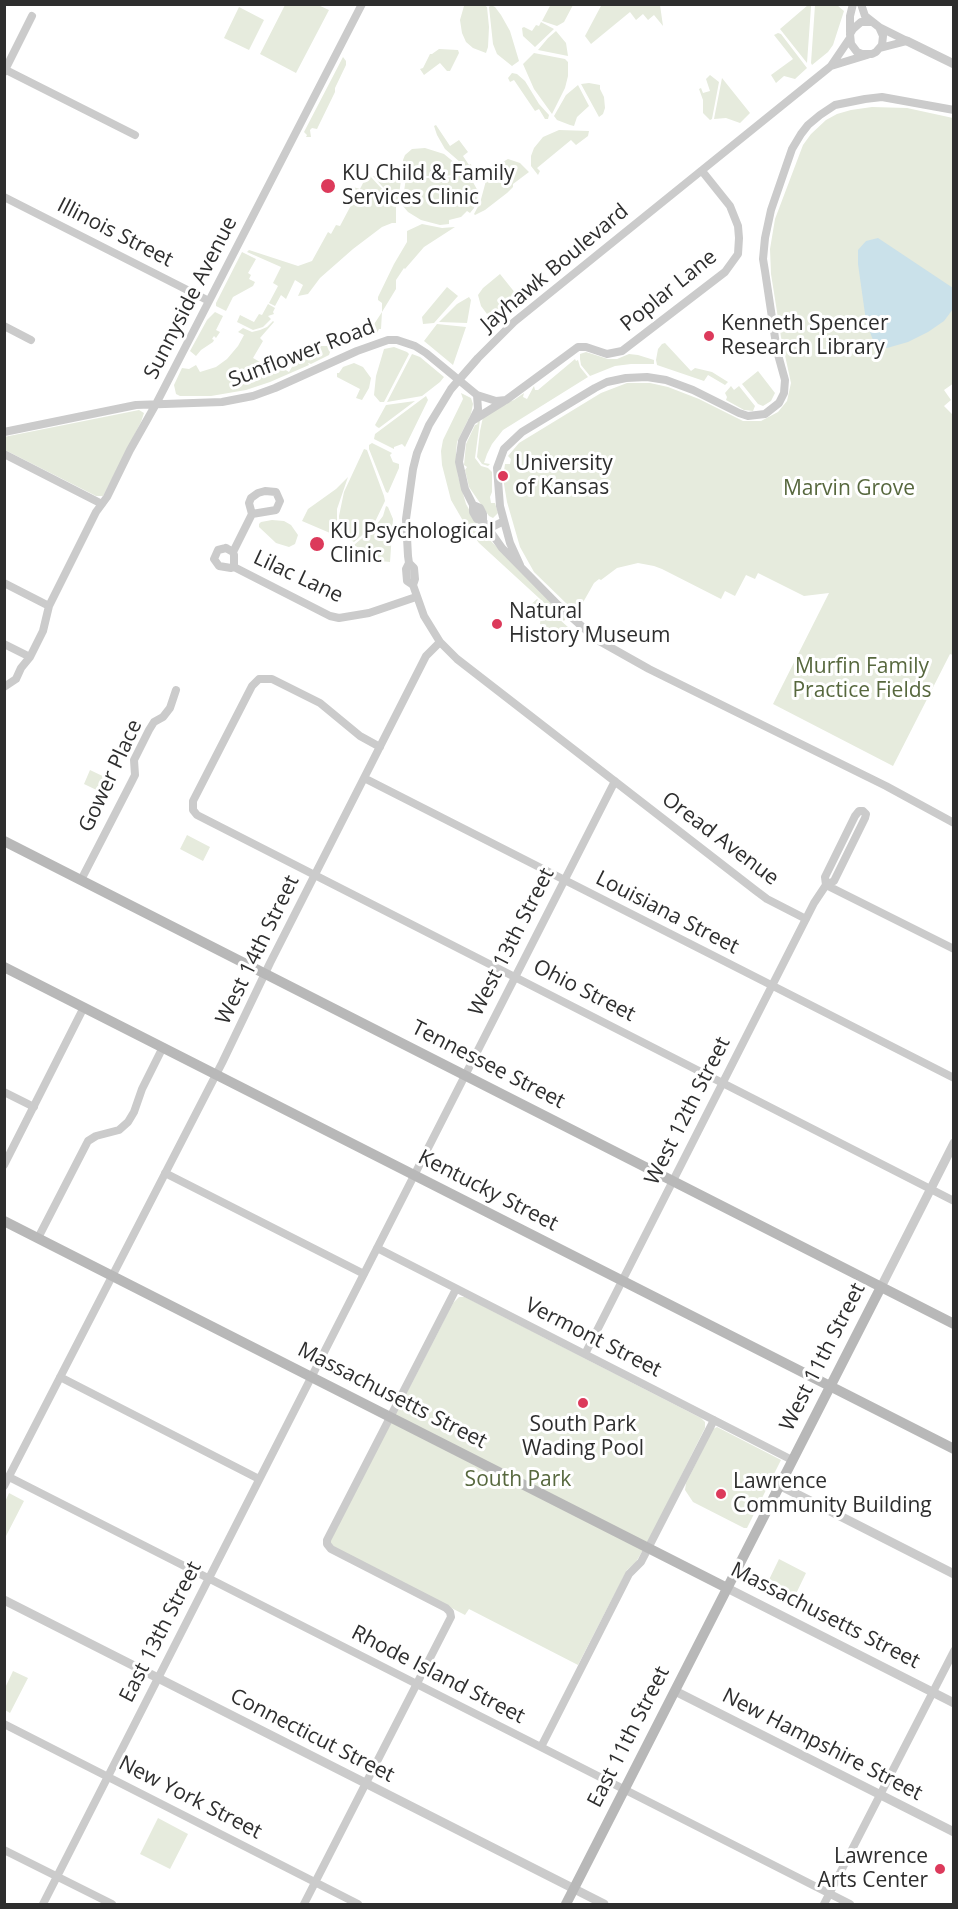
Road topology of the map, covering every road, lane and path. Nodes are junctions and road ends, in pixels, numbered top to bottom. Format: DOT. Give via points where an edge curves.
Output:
graph roads {
  1 [pos="362,4"];
  2 [pos="853,4"];
  3 [pos="861,4"];
  4 [pos="32,16"];
  5 [pos="871,22"];
  6 [pos="879,27"];
  7 [pos="850,36"];
  8 [pos="907,41"];
  9 [pos="880,48"];
  10 [pos="867,55"];
  11 [pos="954,64"];
  12 [pos="831,66"];
  13 [pos="5,70"];
  14 [pos="954,110"];
  15 [pos="135,135"];
  16 [pos="702,171"];
  17 [pos="4,197"];
  18 [pos="209,301"];
  19 [pos="4,326"];
  20 [pos="31,340"];
  21 [pos="459,379"];
  22 [pos="477,395"];
  23 [pos="506,400"];
  24 [pos="156,404"];
  25 [pos="472,421"];
  26 [pos="4,432"];
  27 [pos="4,454"];
  28 [pos="102,504"];
  29 [pos="252,514"];
  30 [pos="504,521"];
  31 [pos="488,529"];
  32 [pos="232,552"];
  33 [pos="520,565"];
  34 [pos="234,567"];
  35 [pos="4,584"];
  36 [pos="416,597"];
  37 [pos="49,606"];
  38 [pos="440,642"];
  39 [pos="4,644"];
  40 [pos="30,657"];
  41 [pos="4,687"];
  42 [pos="176,690"];
  43 [pos="380,747"];
  44 [pos="364,778"];
  45 [pos="615,781"];
  46 [pos="954,823"];
  47 [pos="4,841"];
  48 [pos="315,875"];
  49 [pos="81,880"];
  50 [pos="564,880"];
  51 [pos="826,885"];
  52 [pos="806,919"];
  53 [pos="954,949"];
  54 [pos="4,967"];
  55 [pos="265,974"];
  56 [pos="515,976"];
  57 [pos="772,986"];
  58 [pos="84,1007"];
  59 [pos="163,1047"];
  60 [pos="216,1074"];
  61 [pos="464,1075"];
  62 [pos="954,1078"];
  63 [pos="722,1082"];
  64 [pos="4,1092"];
  65 [pos="34,1107"];
  66 [pos="954,1143"];
  67 [pos="4,1165"];
  68 [pos="165,1173"];
  69 [pos="414,1175"];
  70 [pos="672,1181"];
  71 [pos="930,1189"];
  72 [pos="954,1201"];
  73 [pos="4,1221"];
  74 [pos="38,1238"];
  75 [pos="377,1248"];
  76 [pos="364,1274"];
  77 [pos="112,1277"];
  78 [pos="622,1281"];
  79 [pos="881,1287"];
  80 [pos="456,1289"];
  81 [pos="954,1324"];
  82 [pos="585,1354"];
  83 [pos="60,1377"];
  84 [pos="311,1377"];
  85 [pos="830,1386"];
  86 [pos="390,1417"];
  87 [pos="714,1420"];
  88 [pos="954,1449"];
  89 [pos="792,1460"];
  90 [pos="9,1477"];
  91 [pos="259,1479"];
  92 [pos="779,1485"];
  93 [pos="4,1486"];
  94 [pos="648,1548"];
  95 [pos="954,1575"];
  96 [pos="209,1578"];
  97 [pos="727,1588"];
  98 [pos="4,1600"];
  99 [pos="954,1651"];
  100 [pos="158,1678"];
  101 [pos="416,1684"];
  102 [pos="675,1691"];
  103 [pos="932,1692"];
  104 [pos="954,1703"];
  105 [pos="4,1724"];
  106 [pos="541,1747"];
  107 [pos="108,1777"];
  108 [pos="366,1783"];
  109 [pos="624,1790"];
  110 [pos="880,1795"];
  111 [pos="954,1832"];
  112 [pos="4,1850"];
  113 [pos="57,1876"];
  114 [pos="315,1883"];
  115 [pos="574,1889"];
  116 [pos="829,1894"];
  117 [pos="43,1905"];
  118 [pos="112,1905"];
  119 [pos="304,1905"];
  120 [pos="358,1905"];
  121 [pos="566,1905"];
  122 [pos="604,1905"];
  123 [pos="824,1905"];
  124 [pos="850,1905"];
  1 -- 18 [label="street, Sunnyside Avenue"];
  2 -- 7 [label="street"];
  3 -- 5 [label="street"];
  4 -- 13 [label="street"];
  5 -- 6 [label="street"];
  5 -- 7 [label="street" via="856,25"];
  6 -- 8 [label="street"];
  6 -- 9 [label="street" via="883,40"];
  7 -- 10 [label="street" via="854,49"];
  7 -- 12 [label="street, Jayhawk Boulevard"];
  8 -- 9 [label="street"];
  8 -- 11 [label="street"];
  9 -- 10 [label="street"];
  10 -- 12 [label="street, Jayhawk Boulevard"];
  12 -- 16 [label="street, Jayhawk Boulevard"];
  13 -- 15 [label="street"];
  14 -- 30 [label="street" via="882,97 851,101 820,114 797,141 771,210 763,259 785,380 784,393 774,408 765,414 748,416 657,378 608,382 522,432 504,449 498,460 497,479"];
  16 -- 21 [label="street, Jayhawk Boulevard" via="514,322"];
  16 -- 23 [label="street, Poplar Lane" via="730,206 738,226 738,254 725,272 626,349 607,354 586,347 574,349"];
  17 -- 18 [label="street, Illinois Street"];
  18 -- 24 [label="street, Sunnyside Avenue"];
  19 -- 20 [label="street"];
  21 -- 22 [label="street, Sunflower Road"];
  21 -- 24 [label="street, Sunflower Road" via="415,346 388,340 253,396 222,402"];
  21 -- 36 [label="street, Jayhawk Boulevard" via="432,419 412,469 406,519"];
  22 -- 23 [label="street"];
  22 -- 25 [label="street" via="478,408"];
  23 -- 25 [label="street, Poplar Lane"];
  24 -- 26 [label="street, Sunflower Road"];
  24 -- 28 [label="street, Sunnyside Avenue"];
  25 -- 31 [label="street" via="462,441 459,462 473,512"];
  27 -- 28 [label="street"];
  28 -- 37 [label="street, Sunnyside Avenue"];
  29 -- 32 [label="street, Lilac Lane"];
  30 -- 31 [label="street"];
  30 -- 33 [label="street"];
  31 -- 33 [label="street"];
  32 -- 34 [label="street, Lilac Lane"];
  32 -- 34 [label="street, Lilac Lane" via="220,549 214,559 219,566"];
  33 -- 46 [label="street" via="587,632 621,654"];
  34 -- 36 [label="street, Lilac Lane" via="339,618 369,613"];
  35 -- 37 [label="street"];
  36 -- 38 [label="street, Jayhawk Boulevard"];
  37 -- 40 [label="street, Sunnyside Avenue" via="43,631"];
  38 -- 43 [label="street, West 14th Street" via="426,656"];
  38 -- 45 [label="street, Jayhawk Boulevard"];
  39 -- 40 [label="street"];
  40 -- 41 [label="street, Sunnyside Avenue" via="16,679"];
  42 -- 49 [label="street, Gower Place" via="167,713 149,729 134,760 132,781"];
  43 -- 44 [label="street, West 14th Street"];
  43 -- 48 [label="street, Ohio Street" via="320,703 263,678 255,682 193,801 197,815"];
  44 -- 48 [label="street, West 14th Street"];
  44 -- 50 [label="street, Louisiana Street"];
  45 -- 50 [label="street, West 13th Street"];
  45 -- 52 [label="street, Oread Avenue" via="754,890"];
  47 -- 49 [label="main road, Tennessee Street"];
  48 -- 55 [label="street, West 14th Street"];
  48 -- 56 [label="street, Ohio Street"];
  49 -- 55 [label="main road, Tennessee Street"];
  50 -- 56 [label="street, West 13th Street"];
  50 -- 57 [label="street, Louisiana Street"];
  51 -- 51 [label="street, West 12th Street" via="834,881 865,818 863,811 855,816 825,877"];
  51 -- 52 [label="street, West 12th Street"];
  51 -- 53 [label="street"];
  52 -- 57 [label="street, West 12th Street"];
  54 -- 58 [label="main road, Kentucky Street"];
  55 -- 60 [label="street, West 14th Street"];
  55 -- 61 [label="main road, Tennessee Street"];
  56 -- 61 [label="street, West 13th Street"];
  56 -- 63 [label="street, Ohio Street"];
  57 -- 62 [label="street, Louisiana Street"];
  57 -- 63 [label="street, West 12th Street"];
  58 -- 59 [label="main road, Kentucky Street"];
  58 -- 65 [label="street"];
  59 -- 60 [label="main road, Kentucky Street"];
  59 -- 74 [label="street" via="128,1122 119,1130 88,1141"];
  60 -- 68 [label="street, West 14th Street"];
  60 -- 69 [label="main road, Kentucky Street"];
  61 -- 69 [label="street, West 13th Street"];
  61 -- 70 [label="main road, Tennessee Street"];
  63 -- 70 [label="street, West 12th Street"];
  63 -- 71 [label="street, Ohio Street"];
  64 -- 65 [label="street"];
  65 -- 67 [label="street"];
  66 -- 71 [label="street, West 11th Street"];
  68 -- 76 [label="street"];
  68 -- 77 [label="street, West 14th Street"];
  69 -- 75 [label="street, West 13th Street"];
  69 -- 78 [label="main road, Kentucky Street"];
  70 -- 78 [label="street, West 12th Street"];
  70 -- 79 [label="main road, Tennessee Street"];
  71 -- 72 [label="street, Ohio Street"];
  71 -- 79 [label="street, West 11th Street"];
  73 -- 74 [label="main road, Massachusetts Street"];
  74 -- 77 [label="main road, Massachusetts Street"];
  75 -- 76 [label="street, West 13th Street"];
  75 -- 80 [label="street, Vermont Street"];
  76 -- 84 [label="street, West 13th Street"];
  77 -- 83 [label="street, West 14th Street"];
  77 -- 84 [label="main road, Massachusetts Street"];
  78 -- 82 [label="street, West 12th Street"];
  78 -- 85 [label="main road, Kentucky Street"];
  79 -- 81 [label="main road, Tennessee Street"];
  79 -- 85 [label="main road, West 11th Street"];
  80 -- 82 [label="street, Vermont Street"];
  80 -- 86 [label="street"];
  82 -- 87 [label="street, Vermont Street"];
  83 -- 90 [label="street, West 14th Street"];
  83 -- 91 [label="street"];
  84 -- 86 [label="main road, Massachusetts Street"];
  84 -- 91 [label="street, East 13th Street"];
  85 -- 88 [label="main road, Kentucky Street"];
  85 -- 89 [label="main road, West 11th Street"];
  86 -- 94 [label="main road, Massachusetts Street"];
  86 -- 101 [label="street" via="327,1544 451,1614"];
  87 -- 89 [label="street, Vermont Street"];
  87 -- 94 [label="street"];
  89 -- 92 [label="main road, West 11th Street"];
  90 -- 93 [label="street, West 14th Street"];
  90 -- 96 [label="street, Rhode Island Street"];
  91 -- 96 [label="street, East 13th Street"];
  92 -- 95 [label="street"];
  92 -- 97 [label="main road, West 11th Street"];
  94 -- 97 [label="main road, Massachusetts Street"];
  94 -- 106 [label="street" via="629,1574"];
  96 -- 100 [label="street, East 13th Street"];
  96 -- 101 [label="street, Rhode Island Street"];
  97 -- 102 [label="main road, East 11th Street"];
  97 -- 103 [label="street, Massachusetts Street"];
  98 -- 100 [label="street, Connecticut Street"];
  99 -- 103 [label="street"];
  100 -- 107 [label="street, East 13th Street"];
  100 -- 108 [label="street, Connecticut Street"];
  101 -- 106 [label="street, Rhode Island Street"];
  101 -- 108 [label="street"];
  102 -- 109 [label="main road, East 11th Street"];
  102 -- 110 [label="street, New Hampshire Street"];
  103 -- 104 [label="street, Massachusetts Street"];
  103 -- 110 [label="street"];
  105 -- 107 [label="street, New York Street"];
  106 -- 109 [label="street, Rhode Island Street"];
  107 -- 113 [label="street, East 13th Street"];
  107 -- 114 [label="street, New York Street"];
  108 -- 114 [label="street"];
  108 -- 115 [label="street, Connecticut Street"];
  109 -- 115 [label="main road, East 11th Street"];
  109 -- 116 [label="street, Rhode Island Street"];
  110 -- 111 [label="street, New Hampshire Street"];
  110 -- 116 [label="street"];
  112 -- 113 [label="street"];
  113 -- 117 [label="street, East 13th Street"];
  113 -- 118 [label="street"];
  114 -- 119 [label="street"];
  114 -- 120 [label="street, New York Street"];
  115 -- 121 [label="main road, East 11th Street"];
  115 -- 122 [label="street, Connecticut Street"];
  116 -- 123 [label="street"];
  116 -- 124 [label="street, Rhode Island Street"];
}
